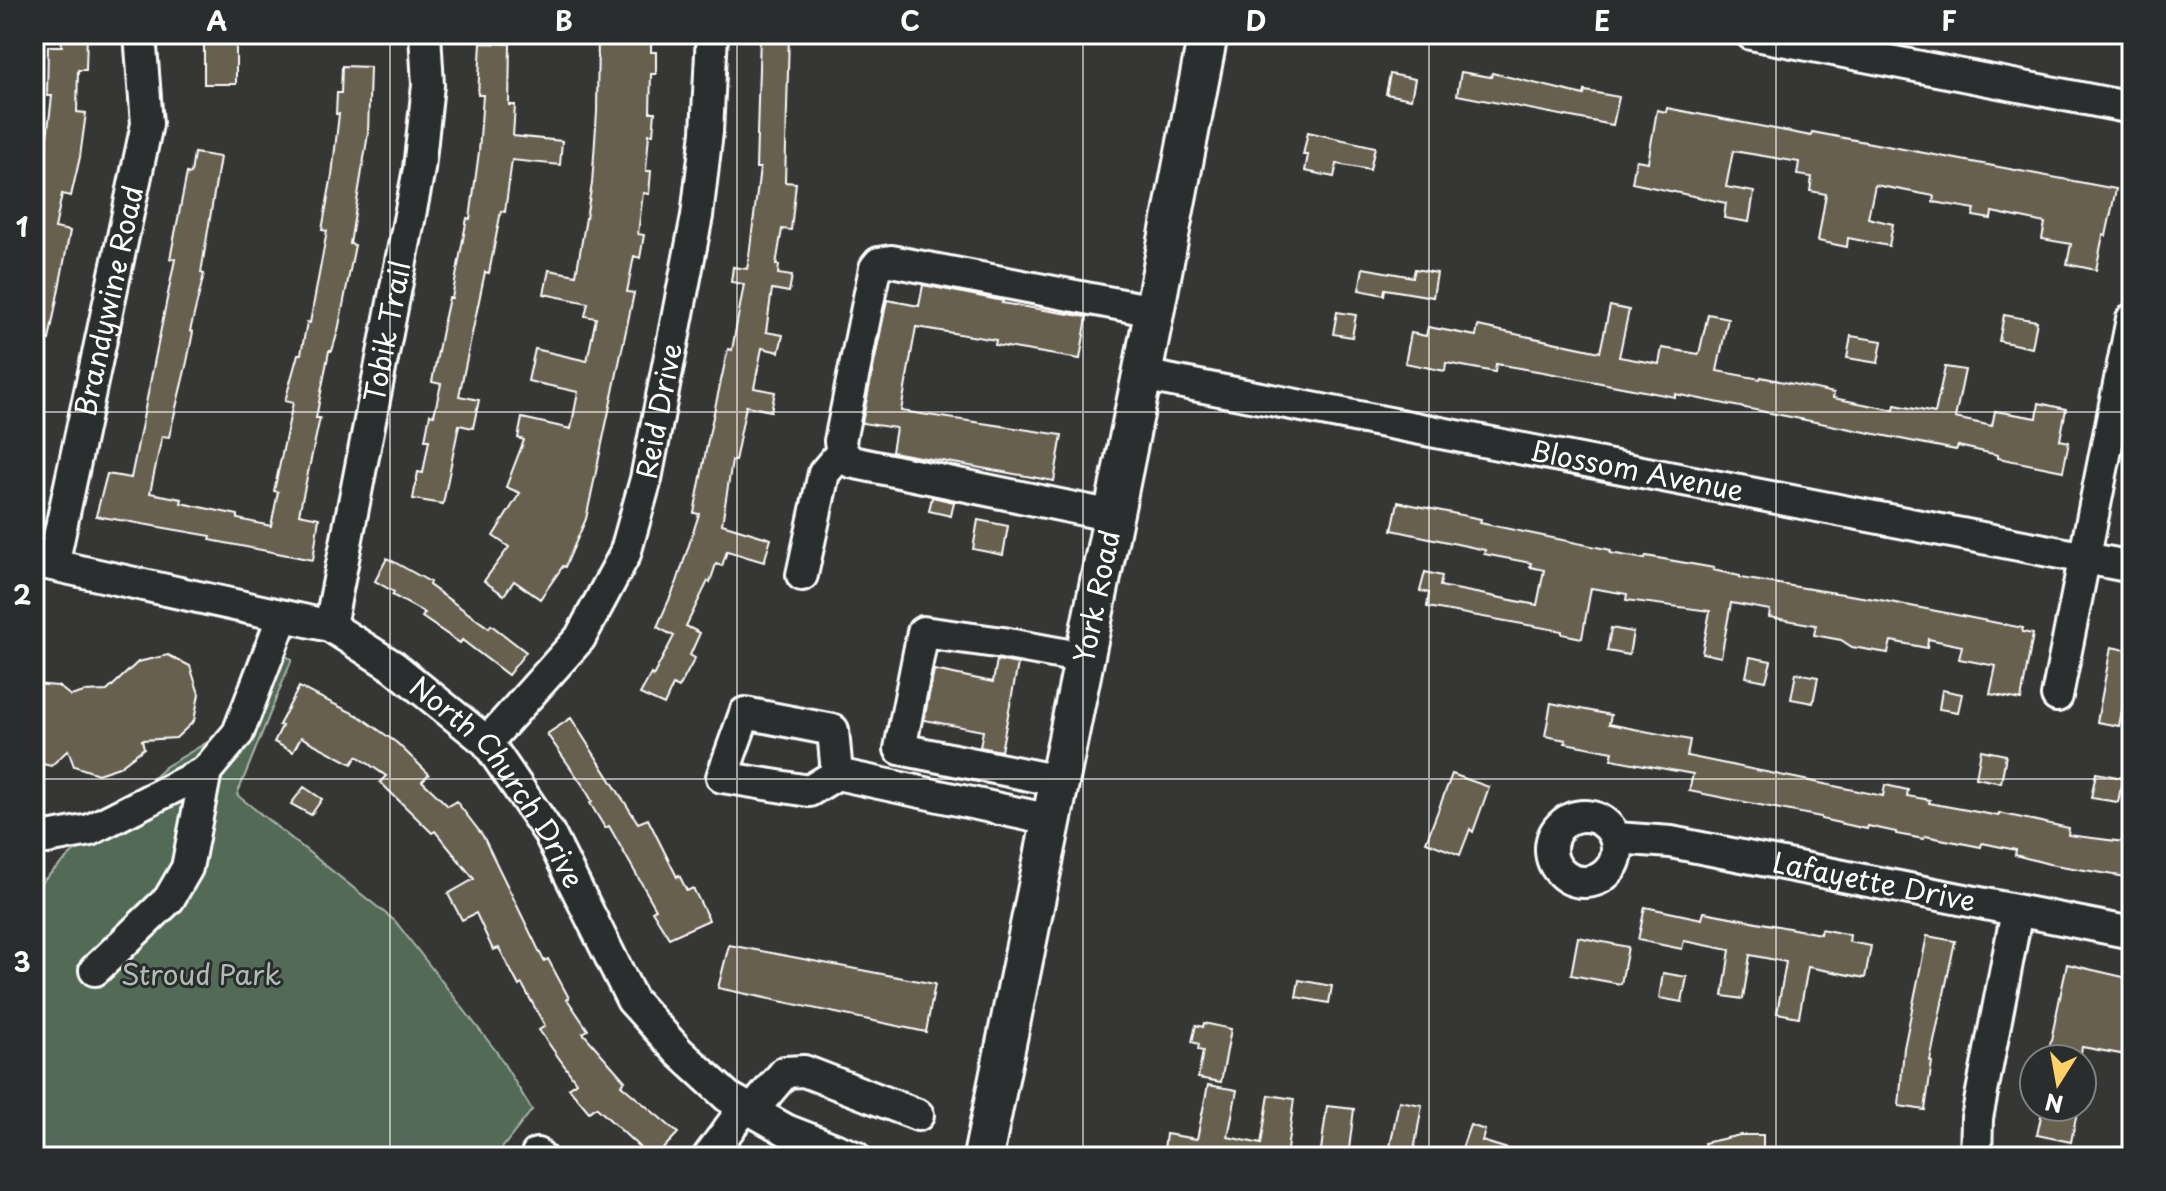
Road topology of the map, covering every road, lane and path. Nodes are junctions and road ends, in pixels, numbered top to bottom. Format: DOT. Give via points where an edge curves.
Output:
graph roads {
  1 [pos="140,34"];
  2 [pos="425,34"];
  3 [pos="712,34"];
  4 [pos="1208,34"];
  5 [pos="1751,34"];
  6 [pos="2132,108"];
  7 [pos="1154,311"];
  8 [pos="2132,319"];
  9 [pos="1142,375"];
  10 [pos="842,452"];
  11 [pos="1113,516"];
  12 [pos="2085,558"];
  13 [pos="44,563"];
  14 [pos="2132,567"];
  15 [pos="802,575"];
  16 [pos="283,616"];
  17 [pos="330,626"];
  18 [pos="1084,658"];
  19 [pos="2057,696"];
  20 [pos="487,742"];
  21 [pos="206,771"];
  22 [pos="837,774"];
  23 [pos="1059,781"];
  24 [pos="1051,820"];
  25 [pos="47,838"];
  26 [pos="1616,838"];
  27 [pos="2017,911"];
  28 [pos="2132,933"];
  29 [pos="95,970"];
  30 [pos="748,1109"];
  31 [pos="918,1115"];
  32 [pos="708,1157"];
  33 [pos="855,1157"];
  34 [pos="983,1157"];
  35 [pos="1976,1157"];
  1 -- 13 [label="street, Brandywine Road" via="147,124"];
  2 -- 17 [label="street, Tobik Trail" via="428,85 419,169"];
  3 -- 20 [label="street, Reid Drive" via="697,216 646,479 625,554 580,638"];
  4 -- 7 [label="main road, York Road"];
  5 -- 6 [label="street"];
  7 -- 9 [label="main road, York Road"];
  7 -- 10 [label="street" via="891,261 879,263 840,441"];
  8 -- 12 [label="street"];
  9 -- 11 [label="main road, York Road"];
  9 -- 12 [label="street, Blossom Avenue"];
  10 -- 11 [label="street" via="851,462"];
  10 -- 15 [label="street" via="824,473"];
  11 -- 18 [label="main road, York Road"];
  12 -- 14 [label="street, Blossom Avenue"];
  12 -- 19 [label="street"];
  13 -- 16 [label="street, North Church Drive"];
  16 -- 17 [label="street, North Church Drive"];
  16 -- 21 [label="street" via="238,733"];
  17 -- 20 [label="street, North Church Drive" via="394,667"];
  18 -- 23 [label="main road, York Road"];
  18 -- 23 [label="street" via="923,632 900,749"];
  20 -- 30 [label="street, North Church Drive" via="549,833 632,1000 679,1052"];
  21 -- 25 [label="street" via="90,830"];
  21 -- 29 [label="street" via="187,868 169,899"];
  22 -- 24 [label="street"];
  23 -- 24 [label="main road, York Road"];
  24 -- 34 [label="main road, York Road"];
  26 -- 27 [label="street, Lafayette Drive" via="1671,842"];
  27 -- 28 [label="street, Lafayette Drive"];
  27 -- 35 [label="street" via="1977,1118"];
  30 -- 31 [label="street" via="785,1072 804,1071"];
  30 -- 32 [label="street"];
  30 -- 33 [label="street, North Church Drive"];
}
